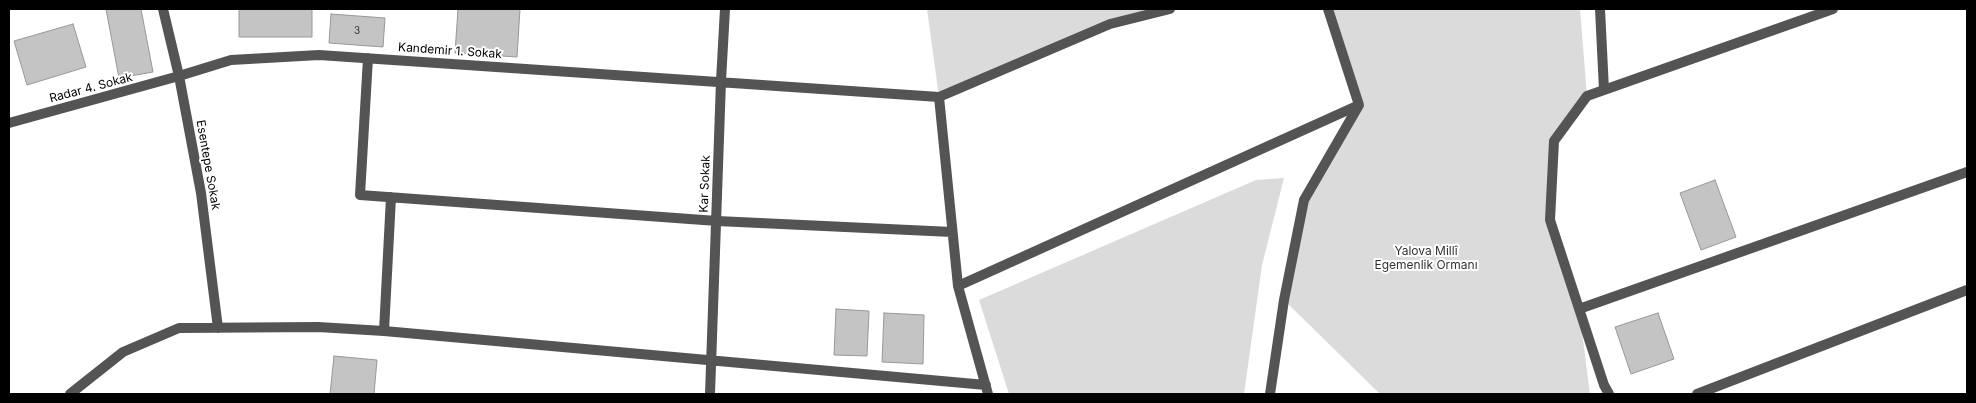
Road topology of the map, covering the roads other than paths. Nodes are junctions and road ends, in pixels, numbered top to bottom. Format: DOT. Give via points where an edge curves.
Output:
graph roads {
  1 [pos="163,9"];
  2 [pos="725,9"];
  3 [pos="1170,9"];
  4 [pos="1328,9"];
  5 [pos="1600,9"];
  6 [pos="1833,9"];
  7 [pos="368,58"];
  8 [pos="180,76"];
  9 [pos="721,81"];
  10 [pos="1604,90"];
  11 [pos="938,97"];
  12 [pos="1359,105"];
  13 [pos="9,124"];
  14 [pos="1967,172"];
  15 [pos="392,198"];
  16 [pos="717,221"];
  17 [pos="952,232"];
  18 [pos="958,286"];
  19 [pos="1967,290"];
  20 [pos="1579,309"];
  21 [pos="218,328"];
  22 [pos="384,331"];
  23 [pos="711,360"];
  24 [pos="987,390"];
  25 [pos="70,394"];
  26 [pos="710,394"];
  27 [pos="1270,394"];
  28 [pos="1609,394"];
  29 [pos="1697,394"];
  1 -- 8 [label="street, Esentepe Sokak"];
  2 -- 9 [label="street, Kar Sokak"];
  3 -- 11 [label="street" via="1110,24"];
  4 -- 12 [label="street"];
  5 -- 10 [label="street"];
  6 -- 10 [label="street"];
  7 -- 8 [label="street, Kandemir 1. Sokak" via="319,55 231,60"];
  7 -- 9 [label="street, Kandemir 1. Sokak"];
  7 -- 15 [label="street" via="360,195"];
  8 -- 13 [label="street, Radar 4. Sokak"];
  8 -- 21 [label="street, Esentepe Sokak" via="201,193"];
  9 -- 11 [label="street, Kandemir 1. Sokak"];
  9 -- 16 [label="street, Kar Sokak"];
  10 -- 20 [label="street" via="1587,96 1554,141 1550,220"];
  11 -- 17 [label="street"];
  12 -- 18 [label="street"];
  12 -- 27 [label="street" via="1304,200"];
  14 -- 20 [label="street"];
  15 -- 16 [label="street"];
  15 -- 22 [label="street"];
  16 -- 17 [label="street"];
  16 -- 23 [label="street, Kar Sokak"];
  17 -- 18 [label="street"];
  18 -- 24 [label="street"];
  19 -- 29 [label="street"];
  20 -- 28 [label="street"];
  21 -- 22 [label="street" via="318,327"];
  21 -- 25 [label="street" via="179,328 123,352"];
  22 -- 23 [label="street"];
  23 -- 24 [label="street"];
  23 -- 26 [label="street, Kar Sokak"];
}
